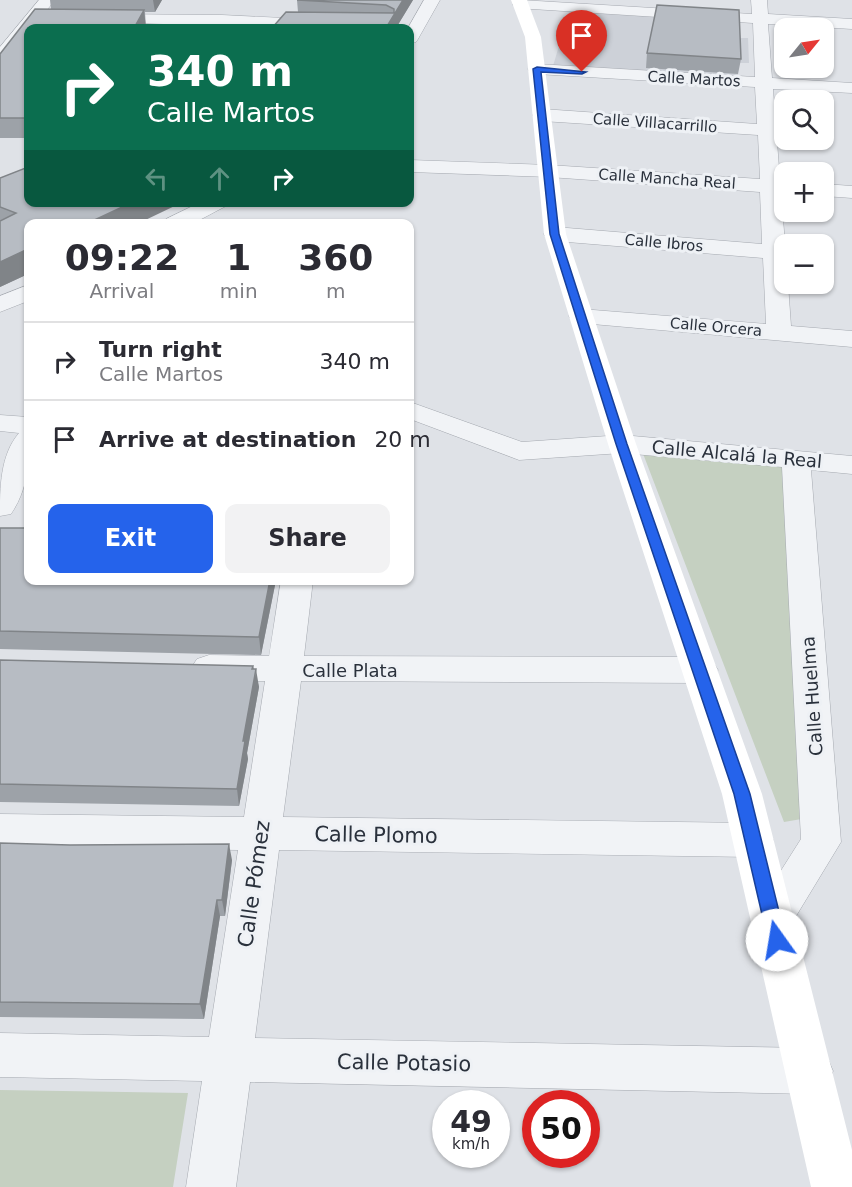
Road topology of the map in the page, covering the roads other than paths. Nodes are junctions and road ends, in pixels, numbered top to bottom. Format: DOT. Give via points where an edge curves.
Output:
graph roads {
  1 [pos="47,0"];
  2 [pos="174,0"];
  3 [pos="432,0"];
  4 [pos="520,3"];
  5 [pos="295,8"];
  6 [pos="760,10"];
  7 [pos="31,19"];
  8 [pos="53,19"];
  9 [pos="87,19"];
  10 [pos="27,24"];
  11 [pos="162,24"];
  12 [pos="282,24"];
  13 [pos="852,24"];
  14 [pos="24,28"];
  15 [pos="414,28"];
  16 [pos="0,58"];
  17 [pos="537,69"];
  18 [pos="764,83"];
  19 [pos="852,88"];
  20 [pos="542,115"];
  21 [pos="767,130"];
  22 [pos="422,160"];
  23 [pos="774,170"];
  24 [pos="549,171"];
  25 [pos="774,187"];
  26 [pos="834,191"];
  27 [pos="852,192"];
  28 [pos="209,207"];
  29 [pos="184,219"];
  30 [pos="775,222"];
  31 [pos="555,234"];
  32 [pos="773,252"];
  33 [pos="24,294"];
  34 [pos="0,305"];
  35 [pos="581,316"];
  36 [pos="779,333"];
  37 [pos="852,339"];
  38 [pos="414,412"];
  39 [pos="0,423"];
  40 [pos="24,425"];
  41 [pos="622,444"];
  42 [pos="24,453"];
  43 [pos="796,460"];
  44 [pos="852,465"];
  45 [pos="3,524"];
  46 [pos="296,585"];
  47 [pos="178,667"];
  48 [pos="284,670"];
  49 [pos="700,670"];
  50 [pos="0,830"];
  51 [pos="261,833"];
  52 [pos="753,840"];
  53 [pos="772,918"];
  54 [pos="0,1055"];
  55 [pos="229,1059"];
  56 [pos="809,1071"];
  57 [pos="211,1187"];
  58 [pos="836,1187"];
  1 -- 7 [label="street"];
  2 -- 11 [label="street"];
  3 -- 15 [label="street"];
  4 -- 6 [label="street"];
  4 -- 17 [label="main road" via="533,37"];
  5 -- 12 [label="street"];
  6 -- 13 [label="street"];
  6 -- 18 [label="street"];
  7 -- 8 [label="street"];
  7 -- 10 [label="street"];
  9 -- 11 [label="street"];
  14 -- 16 [label="street"];
  17 -- 18 [label="street, Calle Martos"];
  17 -- 20 [label="main road"];
  18 -- 19 [label="street, Calle Martos"];
  18 -- 21 [label="street"];
  20 -- 21 [label="street, Calle Villacarrillo"];
  20 -- 24 [label="main road"];
  21 -- 23 [label="street"];
  22 -- 24 [label="street, Calle Mancha Real"];
  24 -- 25 [label="street, Calle Mancha Real"];
  24 -- 31 [label="main road"];
  26 -- 27 [label="street"];
  28 -- 29 [label="street"];
  30 -- 32 [label="street"];
  31 -- 32 [label="street, Calle Ibros"];
  31 -- 35 [label="main road"];
  32 -- 36 [label="street"];
  33 -- 34 [label="street"];
  35 -- 36 [label="street, Calle Orcera"];
  35 -- 41 [label="main road"];
  36 -- 37 [label="street, Calle Orcera"];
  38 -- 41 [label="street, Calle Alcalá la Real" via="519,451"];
  39 -- 40 [label="street"];
  41 -- 43 [label="street, Calle Alcalá la Real"];
  41 -- 49 [label="main road"];
  42 -- 45 [label="street"];
  43 -- 44 [label="street, Calle Alcalá la Real"];
  43 -- 53 [label="street, Calle Huelma" via="821,842"];
  46 -- 48 [label="street, Calle Pómez"];
  47 -- 48 [label="street, Calle Plata"];
  48 -- 49 [label="street, Calle Plata"];
  48 -- 51 [label="street, Calle Pómez"];
  49 -- 52 [label="main road" via="742,794"];
  50 -- 51 [label="street, Calle Plomo"];
  51 -- 52 [label="street, Calle Plomo"];
  51 -- 55 [label="street, Calle Pómez"];
  52 -- 53 [label="main road"];
  53 -- 56 [label="main road"];
  54 -- 55 [label="street, Calle Potasio"];
  55 -- 56 [label="street, Calle Potasio"];
  55 -- 57 [label="street, Calle Pómez"];
  56 -- 58 [label="main road"];
}
